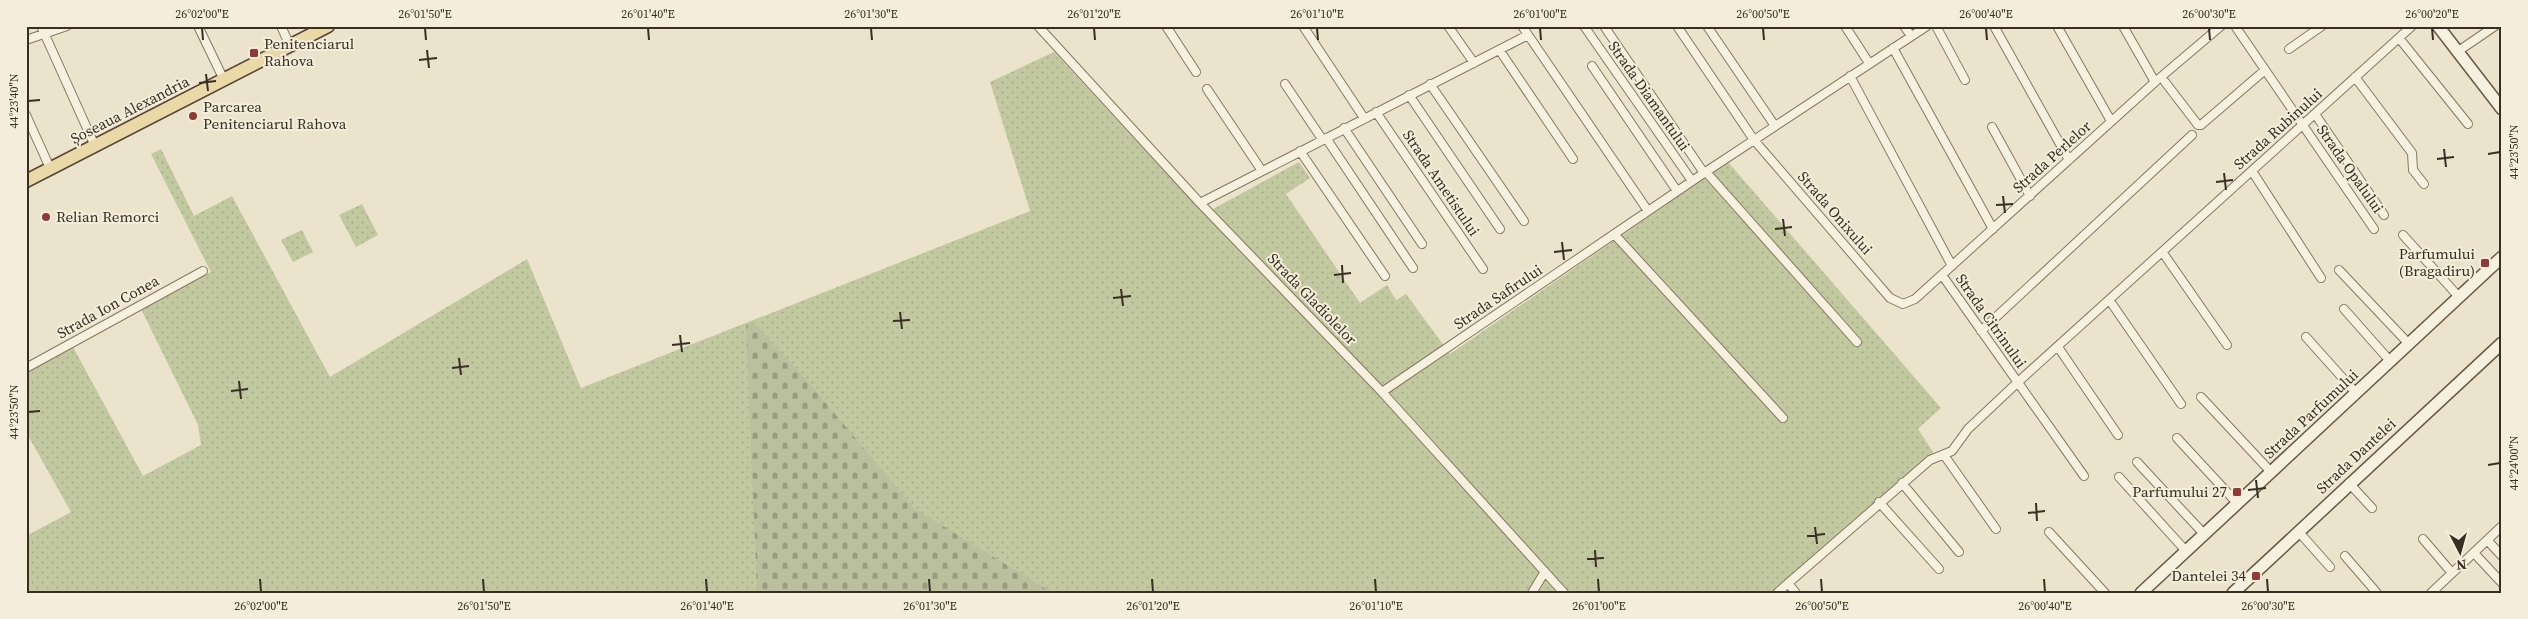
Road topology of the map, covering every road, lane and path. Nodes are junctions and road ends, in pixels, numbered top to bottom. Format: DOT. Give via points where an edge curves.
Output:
graph roads {
  1 [pos="67,26"];
  2 [pos="198,26"];
  3 [pos="280,26"];
  4 [pos="1038,26"];
  5 [pos="1166,26"];
  6 [pos="1303,26"];
  7 [pos="1448,26"];
  8 [pos="1522,26"];
  9 [pos="1584,26"];
  10 [pos="1604,26"];
  11 [pos="1677,26"];
  12 [pos="1707,26"];
  13 [pos="1845,26"];
  14 [pos="1904,26"];
  15 [pos="1927,26"];
  16 [pos="1936,26"];
  17 [pos="1994,26"];
  18 [pos="2057,26"];
  19 [pos="2123,26"];
  20 [pos="2221,26"];
  21 [pos="2235,26"];
  22 [pos="2322,26"];
  23 [pos="2412,26"];
  24 [pos="2438,26"];
  25 [pos="2495,26"];
  26 [pos="325,27"];
  27 [pos="43,30"];
  28 [pos="1528,35"];
  29 [pos="1911,36"];
  30 [pos="2399,38"];
  31 [pos="26,40"];
  32 [pos="290,46"];
  33 [pos="1892,48"];
  34 [pos="2289,49"];
  35 [pos="1500,51"];
  36 [pos="2457,52"];
  37 [pos="1474,63"];
  38 [pos="1869,63"];
  39 [pos="1592,66"];
  40 [pos="2265,70"];
  41 [pos="1196,72"];
  42 [pos="1850,76"];
  43 [pos="2355,77"];
  44 [pos="224,80"];
  45 [pos="1965,80"];
  46 [pos="2155,82"];
  47 [pos="2165,82"];
  48 [pos="1285,84"];
  49 [pos="1430,84"];
  50 [pos="1207,89"];
  51 [pos="1409,95"];
  52 [pos="2502,108"];
  53 [pos="1376,112"];
  54 [pos="2315,114"];
  55 [pos="26,115"];
  56 [pos="1364,118"];
  57 [pos="2111,122"];
  58 [pos="2468,124"];
  59 [pos="2302,125"];
  60 [pos="1775,126"];
  61 [pos="1992,127"];
  62 [pos="1344,128"];
  63 [pos="2192,135"];
  64 [pos="1324,138"];
  65 [pos="1754,140"];
  66 [pos="95,146"];
  67 [pos="1300,151"];
  68 [pos="1572,159"];
  69 [pos="2068,160"];
  70 [pos="50,168"];
  71 [pos="1262,171"];
  72 [pos="2252,171"];
  73 [pos="1705,172"];
  74 [pos="26,180"];
  75 [pos="1692,181"];
  76 [pos="2424,184"];
  77 [pos="1677,191"];
  78 [pos="2030,196"];
  79 [pos="1200,203"];
  80 [pos="1648,211"];
  81 [pos="2384,215"];
  82 [pos="1524,221"];
  83 [pos="1500,229"];
  84 [pos="1993,229"];
  85 [pos="2374,229"];
  86 [pos="1614,234"];
  87 [pos="2403,235"];
  88 [pos="1422,244"];
  89 [pos="2163,253"];
  90 [pos="2502,257"];
  91 [pos="1952,266"];
  92 [pos="1413,268"];
  93 [pos="1483,269"];
  94 [pos="2339,270"];
  95 [pos="203,271"];
  96 [pos="1942,275"];
  97 [pos="1385,276"];
  98 [pos="2321,278"];
  99 [pos="2459,297"];
  100 [pos="2110,301"];
  101 [pos="1896,302"];
  102 [pos="2344,309"];
  103 [pos="1981,331"];
  104 [pos="2306,337"];
  105 [pos="1857,342"];
  106 [pos="2502,343"];
  107 [pos="2408,344"];
  108 [pos="2227,345"];
  109 [pos="2058,347"];
  110 [pos="2390,361"];
  111 [pos="26,368"];
  112 [pos="2018,382"];
  113 [pos="1382,392"];
  114 [pos="2356,393"];
  115 [pos="2201,397"];
  116 [pos="2180,404"];
  117 [pos="1783,418"];
  118 [pos="2118,434"];
  119 [pos="2176,438"];
  120 [pos="1944,455"];
  121 [pos="2136,462"];
  122 [pos="2270,472"];
  123 [pos="2084,476"];
  124 [pos="2119,476"];
  125 [pos="2349,482"];
  126 [pos="1902,483"];
  127 [pos="1879,502"];
  128 [pos="2237,503"];
  129 [pos="2372,508"];
  130 [pos="2502,526"];
  131 [pos="1996,529"];
  132 [pos="2298,531"];
  133 [pos="2049,532"];
  134 [pos="2204,534"];
  135 [pos="2423,539"];
  136 [pos="2487,540"];
  137 [pos="2186,551"];
  138 [pos="1959,552"];
  139 [pos="2474,552"];
  140 [pos="2345,556"];
  141 [pos="2502,556"];
  142 [pos="2330,567"];
  143 [pos="1939,569"];
  144 [pos="1544,573"];
  145 [pos="2452,573"];
  146 [pos="1788,583"];
  147 [pos="2502,583"];
  148 [pos="1532,593"];
  149 [pos="1564,593"];
  150 [pos="1777,593"];
  151 [pos="1796,593"];
  152 [pos="2105,593"];
  153 [pos="2141,593"];
  154 [pos="2233,593"];
  155 [pos="2376,593"];
  156 [pos="2431,593"];
  1 -- 27 [label="street"];
  2 -- 44 [label="street"];
  3 -- 32 [label="street"];
  4 -- 79 [label="street, Strada Gladiolelor"];
  5 -- 41 [label="street"];
  6 -- 56 [label="street"];
  7 -- 37 [label="street"];
  8 -- 28 [label="street"];
  9 -- 75 [label="street, Strada Diamantului"];
  10 -- 73 [label="street"];
  11 -- 65 [label="street"];
  12 -- 60 [label="street"];
  13 -- 38 [label="street"];
  14 -- 29 [label="street"];
  15 -- 29 [label="street, Strada Safirului"];
  16 -- 45 [label="street"];
  17 -- 69 [label="street"];
  18 -- 57 [label="street"];
  19 -- 46 [label="street"];
  20 -- 46 [label="street, Strada Perlelor"];
  21 -- 40 [label="street, Strada Opalului"];
  22 -- 34 [label="street"];
  23 -- 30 [label="street, Strada Rubinului"];
  24 -- 36 [label="street"];
  25 -- 36 [label="street"];
  26 -- 32 [label="main road, Șoseaua Alexandria"];
  27 -- 31 [label="street"];
  27 -- 66 [label="street"];
  28 -- 35 [label="street"];
  28 -- 80 [label="street"];
  29 -- 33 [label="street, Strada Safirului"];
  30 -- 43 [label="street, Strada Rubinului"];
  30 -- 58 [label="street"];
  32 -- 44 [label="main road, Șoseaua Alexandria"];
  33 -- 38 [label="street, Strada Safirului"];
  33 -- 84 [label="street"];
  35 -- 37 [label="street"];
  35 -- 68 [label="street"];
  36 -- 52 [label="street"];
  37 -- 49 [label="street"];
  38 -- 42 [label="street, Strada Safirului"];
  39 -- 77 [label="street"];
  40 -- 47 [label="street" via="2201,125"];
  40 -- 59 [label="street, Strada Opalului"];
  42 -- 60 [label="street, Strada Safirului"];
  42 -- 91 [label="street"];
  43 -- 54 [label="street, Strada Rubinului"];
  43 -- 76 [label="street" via="2412,153 2413,170"];
  44 -- 66 [label="main road, Șoseaua Alexandria"];
  46 -- 57 [label="street, Strada Perlelor"];
  48 -- 64 [label="street"];
  49 -- 51 [label="street"];
  49 -- 82 [label="street"];
  50 -- 71 [label="street"];
  51 -- 53 [label="street"];
  51 -- 83 [label="street, Strada Ametistului"];
  53 -- 56 [label="street"];
  53 -- 93 [label="street, Strada Ametistului"];
  54 -- 59 [label="street, Strada Rubinului"];
  54 -- 81 [label="street"];
  55 -- 70 [label="street"];
  56 -- 62 [label="street"];
  57 -- 69 [label="street, Strada Perlelor"];
  59 -- 72 [label="street, Strada Rubinului"];
  59 -- 85 [label="street, Strada Opalului"];
  60 -- 65 [label="street, Strada Safirului"];
  61 -- 78 [label="street"];
  62 -- 64 [label="street"];
  62 -- 88 [label="street"];
  63 -- 103 [label="street"];
  64 -- 67 [label="street"];
  64 -- 92 [label="street"];
  65 -- 73 [label="street, Strada Safirului"];
  65 -- 101 [label="street, Strada Onixului"];
  66 -- 70 [label="main road, Șoseaua Alexandria"];
  67 -- 71 [label="street"];
  67 -- 97 [label="street"];
  69 -- 78 [label="street, Strada Perlelor"];
  70 -- 74 [label="main road, Șoseaua Alexandria"];
  71 -- 79 [label="street"];
  72 -- 89 [label="street, Strada Rubinului"];
  72 -- 98 [label="street"];
  73 -- 75 [label="street, Strada Safirului"];
  73 -- 105 [label="street"];
  75 -- 77 [label="street, Strada Safirului"];
  77 -- 80 [label="street, Strada Safirului"];
  78 -- 84 [label="street, Strada Perlelor"];
  79 -- 113 [label="street, Strada Gladiolelor"];
  80 -- 86 [label="street, Strada Safirului"];
  84 -- 91 [label="street, Strada Perlelor"];
  86 -- 113 [label="street, Strada Safirului"];
  86 -- 117 [label="street"];
  87 -- 99 [label="street"];
  89 -- 100 [label="street, Strada Rubinului"];
  89 -- 108 [label="street"];
  90 -- 99 [label="street, Strada Parfumului"];
  91 -- 96 [label="street, Strada Perlelor"];
  94 -- 107 [label="street"];
  95 -- 111 [label="street, Strada Ion Conea"];
  96 -- 101 [label="street, Strada Perlelor" via="1910,303"];
  96 -- 103 [label="street, Strada Citrinului"];
  99 -- 107 [label="street, Strada Parfumului"];
  100 -- 109 [label="street, Strada Rubinului"];
  100 -- 116 [label="street"];
  102 -- 110 [label="street"];
  103 -- 112 [label="street, Strada Citrinului"];
  104 -- 114 [label="street"];
  106 -- 125 [label="street, Strada Dantelei"];
  107 -- 110 [label="street, Strada Parfumului"];
  109 -- 112 [label="street, Strada Rubinului"];
  109 -- 118 [label="street"];
  110 -- 114 [label="street, Strada Parfumului"];
  112 -- 120 [label="street, Strada Rubinului" via="1968,429 1952,451"];
  112 -- 123 [label="street, Strada Citrinului"];
  113 -- 144 [label="street, Strada Gladiolelor"];
  114 -- 122 [label="street, Strada Parfumului"];
  115 -- 122 [label="street"];
  119 -- 128 [label="street"];
  120 -- 126 [label="street, Strada Rubinului" via="1930,460"];
  120 -- 131 [label="street"];
  121 -- 134 [label="street"];
  122 -- 128 [label="street, Strada Parfumului"];
  124 -- 137 [label="street"];
  125 -- 129 [label="street"];
  125 -- 132 [label="street, Strada Dantelei"];
  126 -- 127 [label="street, Strada Rubinului"];
  126 -- 138 [label="street"];
  127 -- 143 [label="street"];
  127 -- 146 [label="street, Strada Rubinului"];
  128 -- 134 [label="street, Strada Parfumului"];
  130 -- 136 [label="street"];
  132 -- 142 [label="street"];
  132 -- 154 [label="street, Strada Dantelei"];
  133 -- 152 [label="street"];
  134 -- 137 [label="street, Strada Parfumului"];
  135 -- 145 [label="street"];
  136 -- 139 [label="street"];
  136 -- 141 [label="street"];
  137 -- 153 [label="street, Strada Parfumului"];
  139 -- 145 [label="street"];
  139 -- 147 [label="street"];
  140 -- 155 [label="street"];
  144 -- 148 [label="street"];
  144 -- 149 [label="street, Strada Gladiolelor"];
  145 -- 156 [label="street"];
  146 -- 150 [label="street, Strada Rubinului"];
  146 -- 151 [label="street"];
}
